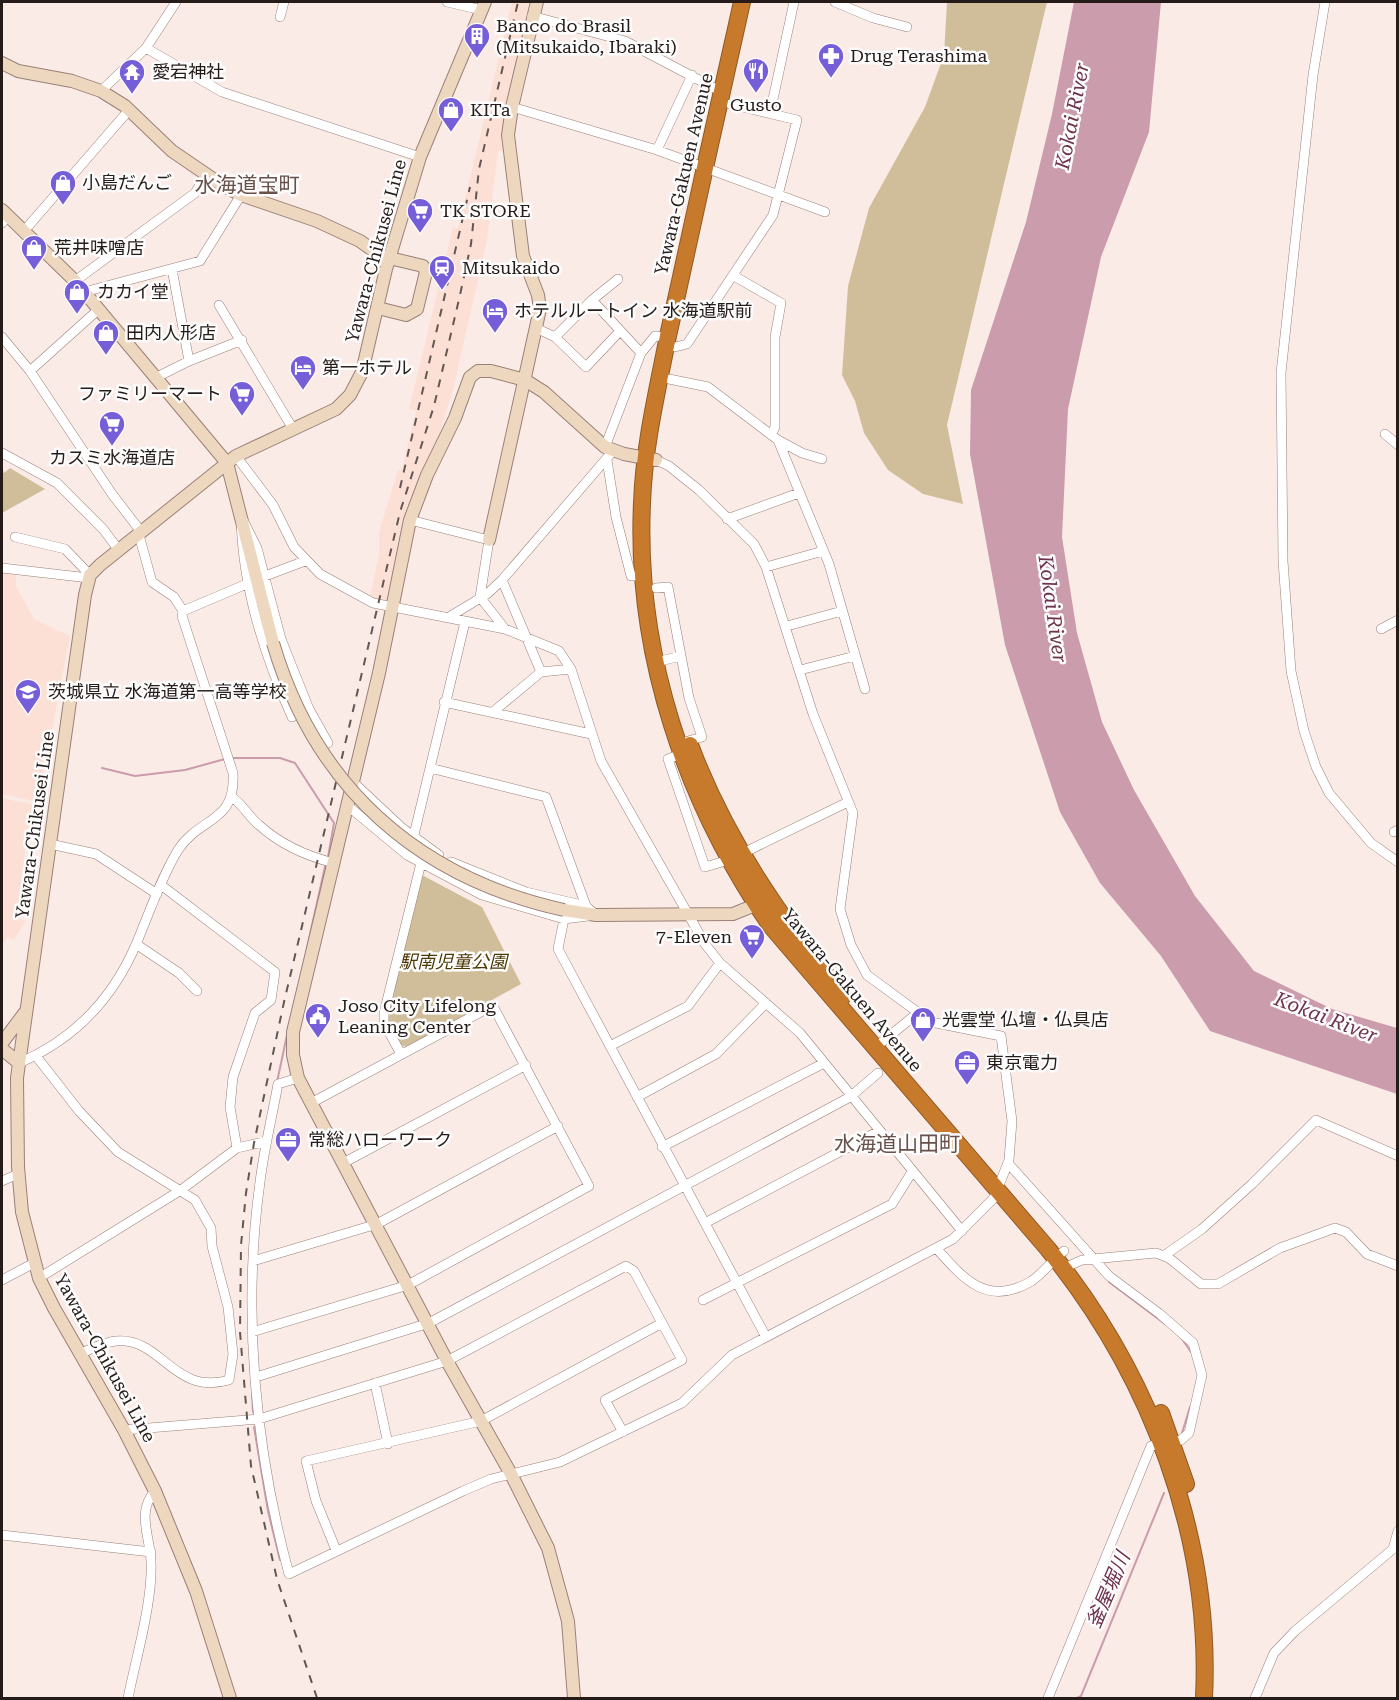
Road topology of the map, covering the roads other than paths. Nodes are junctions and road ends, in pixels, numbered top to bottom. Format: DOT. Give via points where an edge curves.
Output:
graph roads {
  1 [pos="176,2"];
  2 [pos="284,2"];
  3 [pos="447,2"];
  4 [pos="537,2"];
  5 [pos="742,2"];
  6 [pos="754,2"];
  7 [pos="794,2"];
  8 [pos="835,2"];
  9 [pos="1325,2"];
  10 [pos="483,6"];
  11 [pos="532,16"];
  12 [pos="280,17"];
  13 [pos="907,27"];
  14 [pos="146,48"];
  15 [pos="2,63"];
  16 [pos="692,75"];
  17 [pos="102,91"];
  18 [pos="726,98"];
  19 [pos="512,107"];
  20 [pos="129,110"];
  21 [pos="770,113"];
  22 [pos="657,150"];
  23 [pos="420,157"];
  24 [pos="710,172"];
  25 [pos="206,175"];
  26 [pos="241,195"];
  27 [pos="779,196"];
  28 [pos="825,212"];
  29 [pos="4,216"];
  30 [pos="24,231"];
  31 [pos="390,258"];
  32 [pos="172,269"];
  33 [pos="734,276"];
  34 [pos="618,279"];
  35 [pos="75,281"];
  36 [pos="84,292"];
  37 [pos="592,300"];
  38 [pos="219,306"];
  39 [pos="378,308"];
  40 [pos="99,309"];
  41 [pos="538,329"];
  42 [pos="620,331"];
  43 [pos="2,337"];
  44 [pos="555,337"];
  45 [pos="242,340"];
  46 [pos="672,342"];
  47 [pos="641,353"];
  48 [pos="189,361"];
  49 [pos="30,370"];
  50 [pos="157,377"];
  51 [pos="669,379"];
  52 [pos="525,380"];
  53 [pos="292,429"];
  54 [pos="1384,434"];
  55 [pos="775,438"];
  56 [pos="1398,445"];
  57 [pos="2,453"];
  58 [pos="608,453"];
  59 [pos="651,459"];
  60 [pos="822,459"];
  61 [pos="232,460"];
  62 [pos="799,493"];
  63 [pos="241,516"];
  64 [pos="727,519"];
  65 [pos="410,520"];
  66 [pos="140,534"];
  67 [pos="15,537"];
  68 [pos="489,540"];
  69 [pos="118,549"];
  70 [pos="823,550"];
  71 [pos="305,561"];
  72 [pos="766,567"];
  73 [pos="2,568"];
  74 [pos="265,576"];
  75 [pos="90,577"];
  76 [pos="502,580"];
  77 [pos="650,582"];
  78 [pos="249,583"];
  79 [pos="480,597"];
  80 [pos="393,608"];
  81 [pos="183,611"];
  82 [pos="842,611"];
  83 [pos="448,616"];
  84 [pos="1398,620"];
  85 [pos="465,622"];
  86 [pos="787,626"];
  87 [pos="505,629"];
  88 [pos="1381,629"];
  89 [pos="523,635"];
  90 [pos="855,656"];
  91 [pos="667,660"];
  92 [pos="571,669"];
  93 [pos="800,669"];
  94 [pos="541,672"];
  95 [pos="865,689"];
  96 [pos="444,702"];
  97 [pos="309,709"];
  98 [pos="494,711"];
  99 [pos="591,734"];
  100 [pos="328,743"];
  101 [pos="685,748"];
  102 [pos="430,768"];
  103 [pos="353,782"];
  104 [pos="233,798"];
  105 [pos="848,802"];
  106 [pos="348,806"];
  107 [pos="412,836"];
  108 [pos="50,844"];
  109 [pos="735,857"];
  110 [pos="418,861"];
  111 [pos="1398,862"];
  112 [pos="334,863"];
  113 [pos="159,890"];
  114 [pos="763,903"];
  115 [pos="586,906"];
  116 [pos="564,914"];
  117 [pos="596,915"];
  118 [pos="688,915"];
  119 [pos="136,945"];
  120 [pos="720,963"];
  121 [pos="197,991"];
  122 [pos="766,1003"];
  123 [pos="28,1007"];
  124 [pos="919,1012"];
  125 [pos="882,1042"];
  126 [pos="2,1043"];
  127 [pos="610,1046"];
  128 [pos="2,1049"];
  129 [pos="401,1054"];
  130 [pos="36,1056"];
  131 [pos="20,1063"];
  132 [pos="824,1063"];
  133 [pos="526,1065"];
  134 [pos="878,1072"];
  135 [pos="298,1078"];
  136 [pos="637,1097"];
  137 [pos="850,1097"];
  138 [pos="311,1103"];
  139 [pos="558,1126"];
  140 [pos="879,1131"];
  141 [pos="267,1141"];
  142 [pos="662,1147"];
  143 [pos="237,1148"];
  144 [pos="1398,1156"];
  145 [pos="345,1162"];
  146 [pos="1008,1163"];
  147 [pos="912,1172"];
  148 [pos="18,1174"];
  149 [pos="2,1180"];
  150 [pos="1001,1185"];
  151 [pos="684,1186"];
  152 [pos="182,1190"];
  153 [pos="705,1223"];
  154 [pos="377,1224"];
  155 [pos="962,1231"];
  156 [pos="936,1248"];
  157 [pos="1165,1255"];
  158 [pos="1092,1259"];
  159 [pos="1064,1260"];
  160 [pos="253,1261"];
  161 [pos="34,1263"];
  162 [pos="1398,1266"];
  163 [pos="39,1278"];
  164 [pos="2,1280"];
  165 [pos="737,1284"];
  166 [pos="408,1285"];
  167 [pos="703,1300"];
  168 [pos="429,1323"];
  169 [pos="662,1323"];
  170 [pos="252,1332"];
  171 [pos="766,1337"];
  172 [pos="81,1353"];
  173 [pos="447,1361"];
  174 [pos="256,1377"];
  175 [pos="375,1383"];
  176 [pos="259,1419"];
  177 [pos="481,1421"];
  178 [pos="124,1430"];
  179 [pos="623,1432"];
  180 [pos="1167,1443"];
  181 [pos="388,1444"];
  182 [pos="511,1474"];
  183 [pos="155,1491"];
  184 [pos="1398,1531"];
  185 [pos="2,1535"];
  186 [pos="336,1550"];
  187 [pos="151,1552"];
  188 [pos="128,1698"];
  189 [pos="230,1698"];
  190 [pos="574,1698"];
  191 [pos="1048,1698"];
  192 [pos="1204,1698"];
  193 [pos="1214,1698"];
  194 [pos="1255,1698"];
  1 -- 14 [label="street"];
  2 -- 12 [label="street"];
  3 -- 10 [label="street"];
  4 -- 11 [label="street"];
  5 -- 18 [label="highway, Yawara-Gakuen Avenue"];
  6 -- 18 [label="highway, Yawara-Gakuen Avenue"];
  7 -- 21 [label="street"];
  8 -- 13 [label="street"];
  9 -- 111 [label="street" via="1312,83 1281,372 1283,561 1291,670 1304,731 1329,793 1371,843"];
  10 -- 23 [label="street, Yawara-Chikusei Line"];
  11 -- 16 [label="street" via="625,42"];
  11 -- 19 [label="street"];
  14 -- 17 [label="street"];
  14 -- 23 [label="street" via="222,92"];
  15 -- 17 [label="street"];
  16 -- 18 [label="street"];
  16 -- 22 [label="street"];
  17 -- 20 [label="street"];
  18 -- 21 [label="street"];
  18 -- 24 [label="highway, Yawara-Gakuen Avenue"];
  19 -- 22 [label="street"];
  19 -- 41 [label="street" via="509,153 523,256 539,302"];
  20 -- 25 [label="street" via="172,151"];
  20 -- 30 [label="street"];
  21 -- 27 [label="street" via="797,120"];
  22 -- 24 [label="street"];
  23 -- 31 [label="street, Yawara-Chikusei Line"];
  24 -- 27 [label="street"];
  24 -- 46 [label="highway, Yawara-Gakuen Avenue"];
  25 -- 26 [label="street"];
  25 -- 35 [label="street" via="195,193"];
  26 -- 31 [label="street" via="317,221"];
  26 -- 32 [label="street" via="201,261"];
  27 -- 28 [label="street"];
  27 -- 33 [label="street" via="773,215"];
  29 -- 30 [label="street"];
  30 -- 35 [label="street"];
  31 -- 39 [label="street, Yawara-Chikusei Line"];
  31 -- 39 [label="street" via="425,269 421,301 417,309 406,315"];
  32 -- 36 [label="street"];
  32 -- 48 [label="street"];
  33 -- 46 [label="street" via="687,344"];
  33 -- 55 [label="street" via="781,303 775,337"];
  34 -- 37 [label="street"];
  35 -- 36 [label="street"];
  36 -- 40 [label="street"];
  37 -- 42 [label="street"];
  37 -- 44 [label="street"];
  38 -- 45 [label="street"];
  39 -- 53 [label="street, Yawara-Chikusei Line" via="362,372 350,395 328,414"];
  40 -- 49 [label="street"];
  40 -- 50 [label="street"];
  41 -- 44 [label="street"];
  41 -- 52 [label="street"];
  42 -- 44 [label="street" via="586,367"];
  42 -- 47 [label="street"];
  43 -- 49 [label="street"];
  45 -- 48 [label="street"];
  45 -- 53 [label="street"];
  46 -- 47 [label="street" via="655,336"];
  46 -- 51 [label="highway, Yawara-Gakuen Avenue"];
  46 -- 59 [label="highway, Yawara-Gakuen Avenue" via="658,380"];
  47 -- 58 [label="street"];
  48 -- 50 [label="street"];
  49 -- 66 [label="street"];
  50 -- 61 [label="street"];
  51 -- 55 [label="street" via="708,387"];
  51 -- 59 [label="highway, Yawara-Gakuen Avenue"];
  52 -- 58 [label="street" via="544,392"];
  52 -- 65 [label="street" via="491,370 478,371 470,377"];
  52 -- 68 [label="street"];
  53 -- 61 [label="street, Yawara-Chikusei Line"];
  54 -- 56 [label="street"];
  55 -- 60 [label="street"];
  55 -- 62 [label="street"];
  57 -- 69 [label="street" via="57,483"];
  58 -- 59 [label="street"];
  58 -- 76 [label="street"];
  58 -- 77 [label="street" via="616,517 631,576"];
  59 -- 64 [label="street" via="669,466"];
  59 -- 77 [label="highway, Yawara-Gakuen Avenue" via="641,505"];
  61 -- 63 [label="street"];
  61 -- 66 [label="street, Yawara-Chikusei Line"];
  61 -- 71 [label="street" via="273,505"];
  62 -- 64 [label="street"];
  62 -- 70 [label="street"];
  63 -- 74 [label="street"];
  63 -- 78 [label="street"];
  63 -- 116 [label="street, bridge" via="273,643 291,696 316,744 348,786 383,823 460,875"];
  64 -- 72 [label="street" via="754,544"];
  65 -- 68 [label="street"];
  65 -- 80 [label="street"];
  66 -- 69 [label="street, Yawara-Chikusei Line"];
  66 -- 81 [label="street" via="153,582 174,597"];
  67 -- 75 [label="street" via="65,549"];
  68 -- 79 [label="street"];
  69 -- 75 [label="street, Yawara-Chikusei Line"];
  70 -- 72 [label="street"];
  70 -- 82 [label="street"];
  71 -- 74 [label="street"];
  71 -- 80 [label="street" via="368,602"];
  72 -- 86 [label="street"];
  73 -- 75 [label="street"];
  74 -- 97 [label="street" via="281,639"];
  75 -- 108 [label="street, Yawara-Chikusei Line"];
  76 -- 79 [label="street"];
  76 -- 89 [label="street"];
  77 -- 91 [label="highway, Yawara-Gakuen Avenue"];
  77 -- 91 [label="street" via="668,586"];
  78 -- 81 [label="street"];
  78 -- 97 [label="street" via="267,655 292,717"];
  79 -- 83 [label="street"];
  79 -- 87 [label="street"];
  80 -- 83 [label="street"];
  80 -- 103 [label="street"];
  81 -- 104 [label="street" via="233,773"];
  82 -- 86 [label="street"];
  82 -- 90 [label="street"];
  83 -- 85 [label="street"];
  84 -- 88 [label="street"];
  85 -- 87 [label="street"];
  85 -- 96 [label="street"];
  86 -- 93 [label="street"];
  87 -- 89 [label="street"];
  89 -- 92 [label="street" via="559,651"];
  89 -- 94 [label="street"];
  90 -- 93 [label="street"];
  90 -- 95 [label="street"];
  91 -- 101 [label="highway, Yawara-Gakuen Avenue"];
  91 -- 101 [label="street" via="689,698 702,737"];
  92 -- 94 [label="street"];
  92 -- 99 [label="street"];
  93 -- 105 [label="street" via="813,714"];
  94 -- 98 [label="street"];
  96 -- 98 [label="street"];
  96 -- 102 [label="street"];
  97 -- 100 [label="street"];
  98 -- 99 [label="street"];
  99 -- 118 [label="street" via="601,761"];
  101 -- 109 [label="highway, Yawara-Gakuen Avenue" via="698,797"];
  101 -- 109 [label="street" via="668,759 705,867"];
  102 -- 107 [label="street"];
  102 -- 115 [label="street" via="546,797"];
  103 -- 106 [label="street"];
  103 -- 107 [label="street"];
  104 -- 112 [label="street" via="276,838 309,857"];
  104 -- 113 [label="street" via="223,811 185,841"];
  105 -- 109 [label="street"];
  105 -- 124 [label="street" via="853,813 840,909 843,925 867,975"];
  106 -- 110 [label="street"];
  106 -- 112 [label="street"];
  107 -- 110 [label="street"];
  107 -- 115 [label="street" via="447,860 496,882"];
  108 -- 113 [label="street" via="96,854"];
  108 -- 123 [label="street, Yawara-Chikusei Line"];
  109 -- 114 [label="highway, Yawara-Gakuen Avenue"];
  110 -- 116 [label="street" via="482,895"];
  110 -- 129 [label="street" via="384,1013 384,1023"];
  112 -- 135 [label="street" via="293,1032"];
  113 -- 119 [label="street"];
  113 -- 143 [label="street" via="273,969 276,976 271,1000 255,1013 233,1077 230,1107"];
  114 -- 118 [label="street" via="733,914"];
  114 -- 125 [label="highway, Yawara-Gakuen Avenue"];
  114 -- 150 [label="highway, Yawara-Gakuen Avenue" via="788,949"];
  115 -- 117 [label="street"];
  116 -- 117 [label="street"];
  116 -- 127 [label="street" via="558,950"];
  117 -- 118 [label="street"];
  118 -- 120 [label="street"];
  119 -- 121 [label="street" via="179,973"];
  119 -- 130 [label="street" via="119,979 89,1019"];
  120 -- 122 [label="street"];
  120 -- 127 [label="street" via="688,1006"];
  122 -- 132 [label="street" via="800,1033"];
  122 -- 136 [label="street" via="716,1054"];
  123 -- 126 [label="street"];
  123 -- 131 [label="street, Yawara-Chikusei Line"];
  124 -- 125 [label="street"];
  124 -- 146 [label="street" via="931,1022 948,1027 1002,1036 1012,1121"];
  125 -- 150 [label="highway, Yawara-Gakuen Avenue"];
  127 -- 136 [label="street"];
  128 -- 131 [label="street"];
  129 -- 133 [label="street" via="489,1007 494,1008"];
  129 -- 138 [label="street"];
  130 -- 131 [label="street"];
  130 -- 152 [label="street" via="109,1143 128,1159"];
  131 -- 148 [label="street, Yawara-Chikusei Line" via="16,1110"];
  132 -- 137 [label="street"];
  132 -- 142 [label="street"];
  133 -- 139 [label="street"];
  133 -- 145 [label="street"];
  134 -- 137 [label="street"];
  135 -- 138 [label="street"];
  135 -- 141 [label="street" via="278,1084"];
  136 -- 142 [label="street"];
  137 -- 140 [label="street"];
  137 -- 151 [label="street"];
  138 -- 145 [label="street"];
  139 -- 154 [label="street"];
  139 -- 166 [label="street" via="589,1186"];
  140 -- 147 [label="street"];
  140 -- 153 [label="street"];
  141 -- 143 [label="street"];
  141 -- 160 [label="street"];
  142 -- 151 [label="street"];
  143 -- 152 [label="street"];
  144 -- 157 [label="street" via="1316,1120 1202,1229"];
  145 -- 154 [label="street"];
  146 -- 150 [label="street"];
  146 -- 158 [label="street"];
  147 -- 155 [label="street"];
  147 -- 165 [label="street" via="892,1204"];
  148 -- 149 [label="street"];
  148 -- 161 [label="street, Yawara-Chikusei Line"];
  150 -- 155 [label="street" via="991,1203"];
  150 -- 159 [label="highway, Yawara-Gakuen Avenue"];
  151 -- 153 [label="street"];
  151 -- 168 [label="street"];
  152 -- 163 [label="street"];
  152 -- 172 [label="street" via="195,1200 211,1228 228,1308 233,1354 229,1380 212,1385 184,1378 151,1352 129,1343 117,1341"];
  153 -- 165 [label="street"];
  154 -- 160 [label="street"];
  154 -- 166 [label="street"];
  155 -- 156 [label="street"];
  156 -- 159 [label="street" via="964,1279 986,1290 1011,1290"];
  156 -- 171 [label="street"];
  157 -- 158 [label="street" via="1146,1253"];
  157 -- 162 [label="street" via="1201,1284 1218,1284 1280,1248 1335,1228 1346,1232 1367,1254"];
  158 -- 159 [label="street"];
  158 -- 180 [label="street" via="1192,1343 1202,1375 1200,1394 1189,1432 1184,1438"];
  159 -- 180 [label="highway, Yawara-Gakuen Avenue" via="1130,1349"];
  160 -- 170 [label="street"];
  161 -- 163 [label="street, Yawara-Chikusei Line"];
  161 -- 164 [label="street"];
  163 -- 172 [label="street, Yawara-Chikusei Line"];
  165 -- 167 [label="street"];
  165 -- 171 [label="street"];
  166 -- 168 [label="street"];
  166 -- 170 [label="street"];
  168 -- 173 [label="street"];
  168 -- 174 [label="street"];
  169 -- 173 [label="street" via="634,1271 626,1266"];
  169 -- 177 [label="street"];
  169 -- 179 [label="street" via="682,1359 605,1400"];
  170 -- 174 [label="street"];
  171 -- 179 [label="street" via="724,1360 682,1403"];
  172 -- 178 [label="street, Yawara-Chikusei Line"];
  173 -- 175 [label="street"];
  173 -- 177 [label="street"];
  174 -- 176 [label="street"];
  175 -- 176 [label="street"];
  175 -- 181 [label="street"];
  176 -- 178 [label="street"];
  176 -- 186 [label="street" via="273,1516 289,1574"];
  177 -- 181 [label="street"];
  177 -- 182 [label="street"];
  178 -- 183 [label="street, Yawara-Chikusei Line"];
  179 -- 182 [label="street" via="560,1462"];
  180 -- 191 [label="street" via="1151,1446"];
  180 -- 192 [label="highway, Yawara-Gakuen Avenue" via="1201,1608"];
  180 -- 193 [label="highway, Yawara-Gakuen Avenue" via="1206,1571 1214,1644"];
  181 -- 186 [label="street" via="306,1461 316,1501"];
  182 -- 186 [label="street" via="463,1491"];
  182 -- 190 [label="street" via="548,1548 562,1595 571,1644"];
  183 -- 187 [label="street" via="147,1499 144,1513"];
  183 -- 189 [label="street, Yawara-Chikusei Line" via="196,1591"];
  184 -- 194 [label="street" via="1393,1549 1274,1653"];
  185 -- 187 [label="street"];
  187 -- 188 [label="street" via="151,1576"];
}
